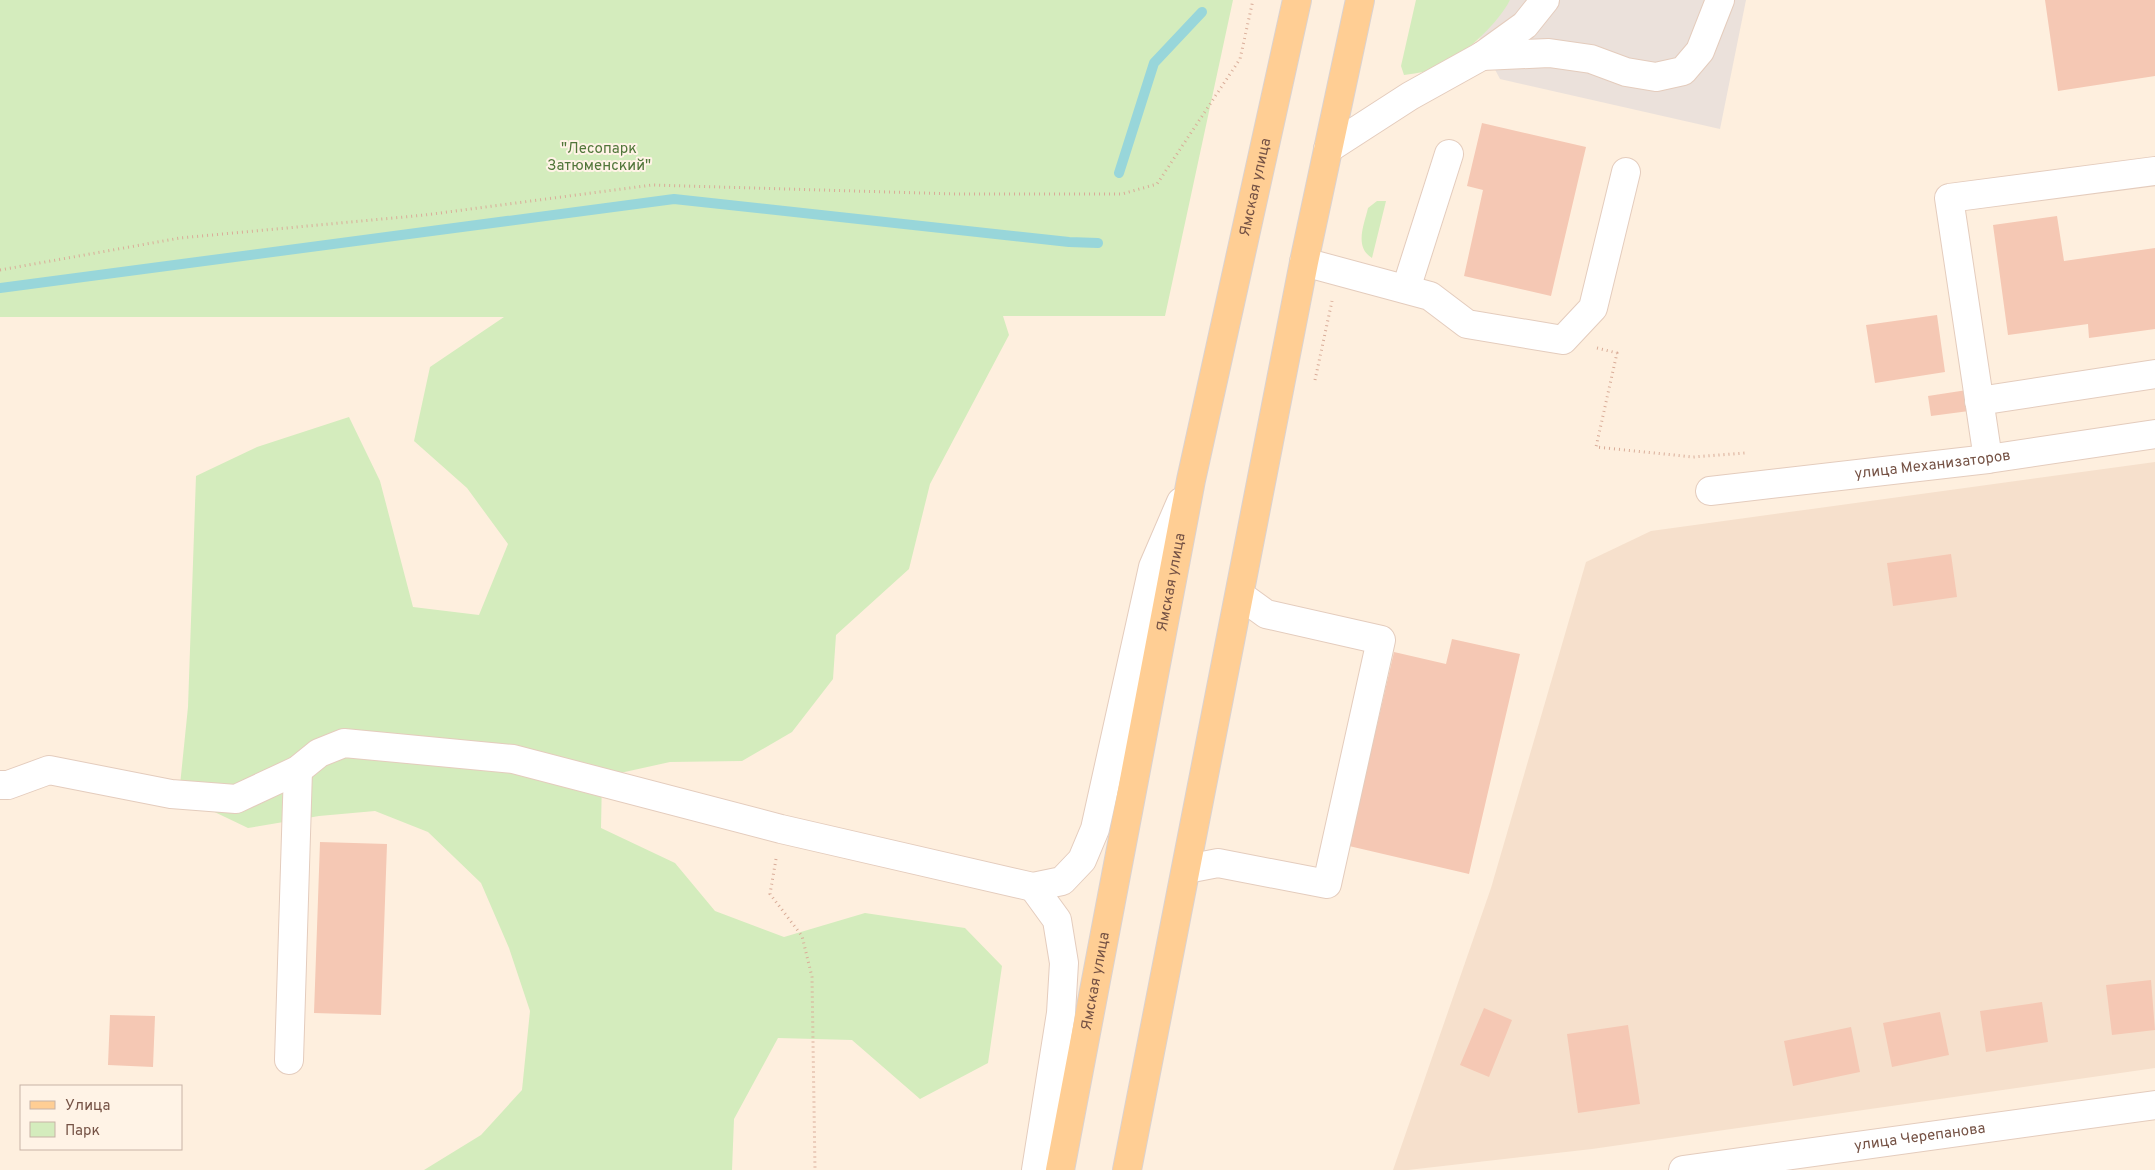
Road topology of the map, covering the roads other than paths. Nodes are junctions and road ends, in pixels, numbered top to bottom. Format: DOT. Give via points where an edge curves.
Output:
graph roads {
  1 [pos="1297,0"];
  2 [pos="1360,0"];
  3 [pos="1545,0"];
  4 [pos="1720,0"];
  5 [pos="1482,56"];
  6 [pos="1328,149"];
  7 [pos="1450,154"];
  8 [pos="2155,171"];
  9 [pos="1626,172"];
  10 [pos="1304,262"];
  11 [pos="1418,292"];
  12 [pos="2155,374"];
  13 [pos="1979,401"];
  14 [pos="2155,434"];
  15 [pos="1988,459"];
  16 [pos="1191,480"];
  17 [pos="1710,491"];
  18 [pos="1240,595"];
  19 [pos="298,770"];
  20 [pos="0,785"];
  21 [pos="1187,869"];
  22 [pos="1033,888"];
  23 [pos="289,1060"];
  24 [pos="2155,1105"];
  25 [pos="1036,1170"];
  26 [pos="1060,1170"];
  27 [pos="1128,1170"];
  28 [pos="1683,1170"];
  1 -- 16 [label="main road, Ямская улица"];
  2 -- 6 [label="main road"];
  3 -- 5 [label="street" via="1525,25"];
  4 -- 5 [label="street" via="1700,51 1683,70 1656,77 1626,72 1591,59 1549,53"];
  5 -- 6 [label="street" via="1410,96"];
  6 -- 10 [label="main road"];
  7 -- 11 [label="street"];
  8 -- 13 [label="street" via="1949,198"];
  9 -- 11 [label="street" via="1593,308 1563,340 1467,324"];
  10 -- 11 [label="street"];
  10 -- 18 [label="main road"];
  12 -- 13 [label="street"];
  13 -- 15 [label="street"];
  14 -- 15 [label="street, улица Механизаторов"];
  15 -- 17 [label="street, улица Механизаторов"];
  16 -- 22 [label="street" via="1153,567 1096,829 1082,860 1062,881"];
  16 -- 26 [label="main road, Ямская улица"];
  18 -- 21 [label="main road"];
  18 -- 21 [label="street" via="1266,614 1381,640 1328,884 1218,863"];
  19 -- 20 [label="street" via="236,799 171,794 49,770"];
  19 -- 22 [label="street" via="319,753 344,743 512,759"];
  19 -- 23 [label="street"];
  21 -- 27 [label="main road"];
  22 -- 25 [label="street" via="1057,920 1064,963 1061,1013"];
  24 -- 28 [label="street, улица Черепанова"];
}
